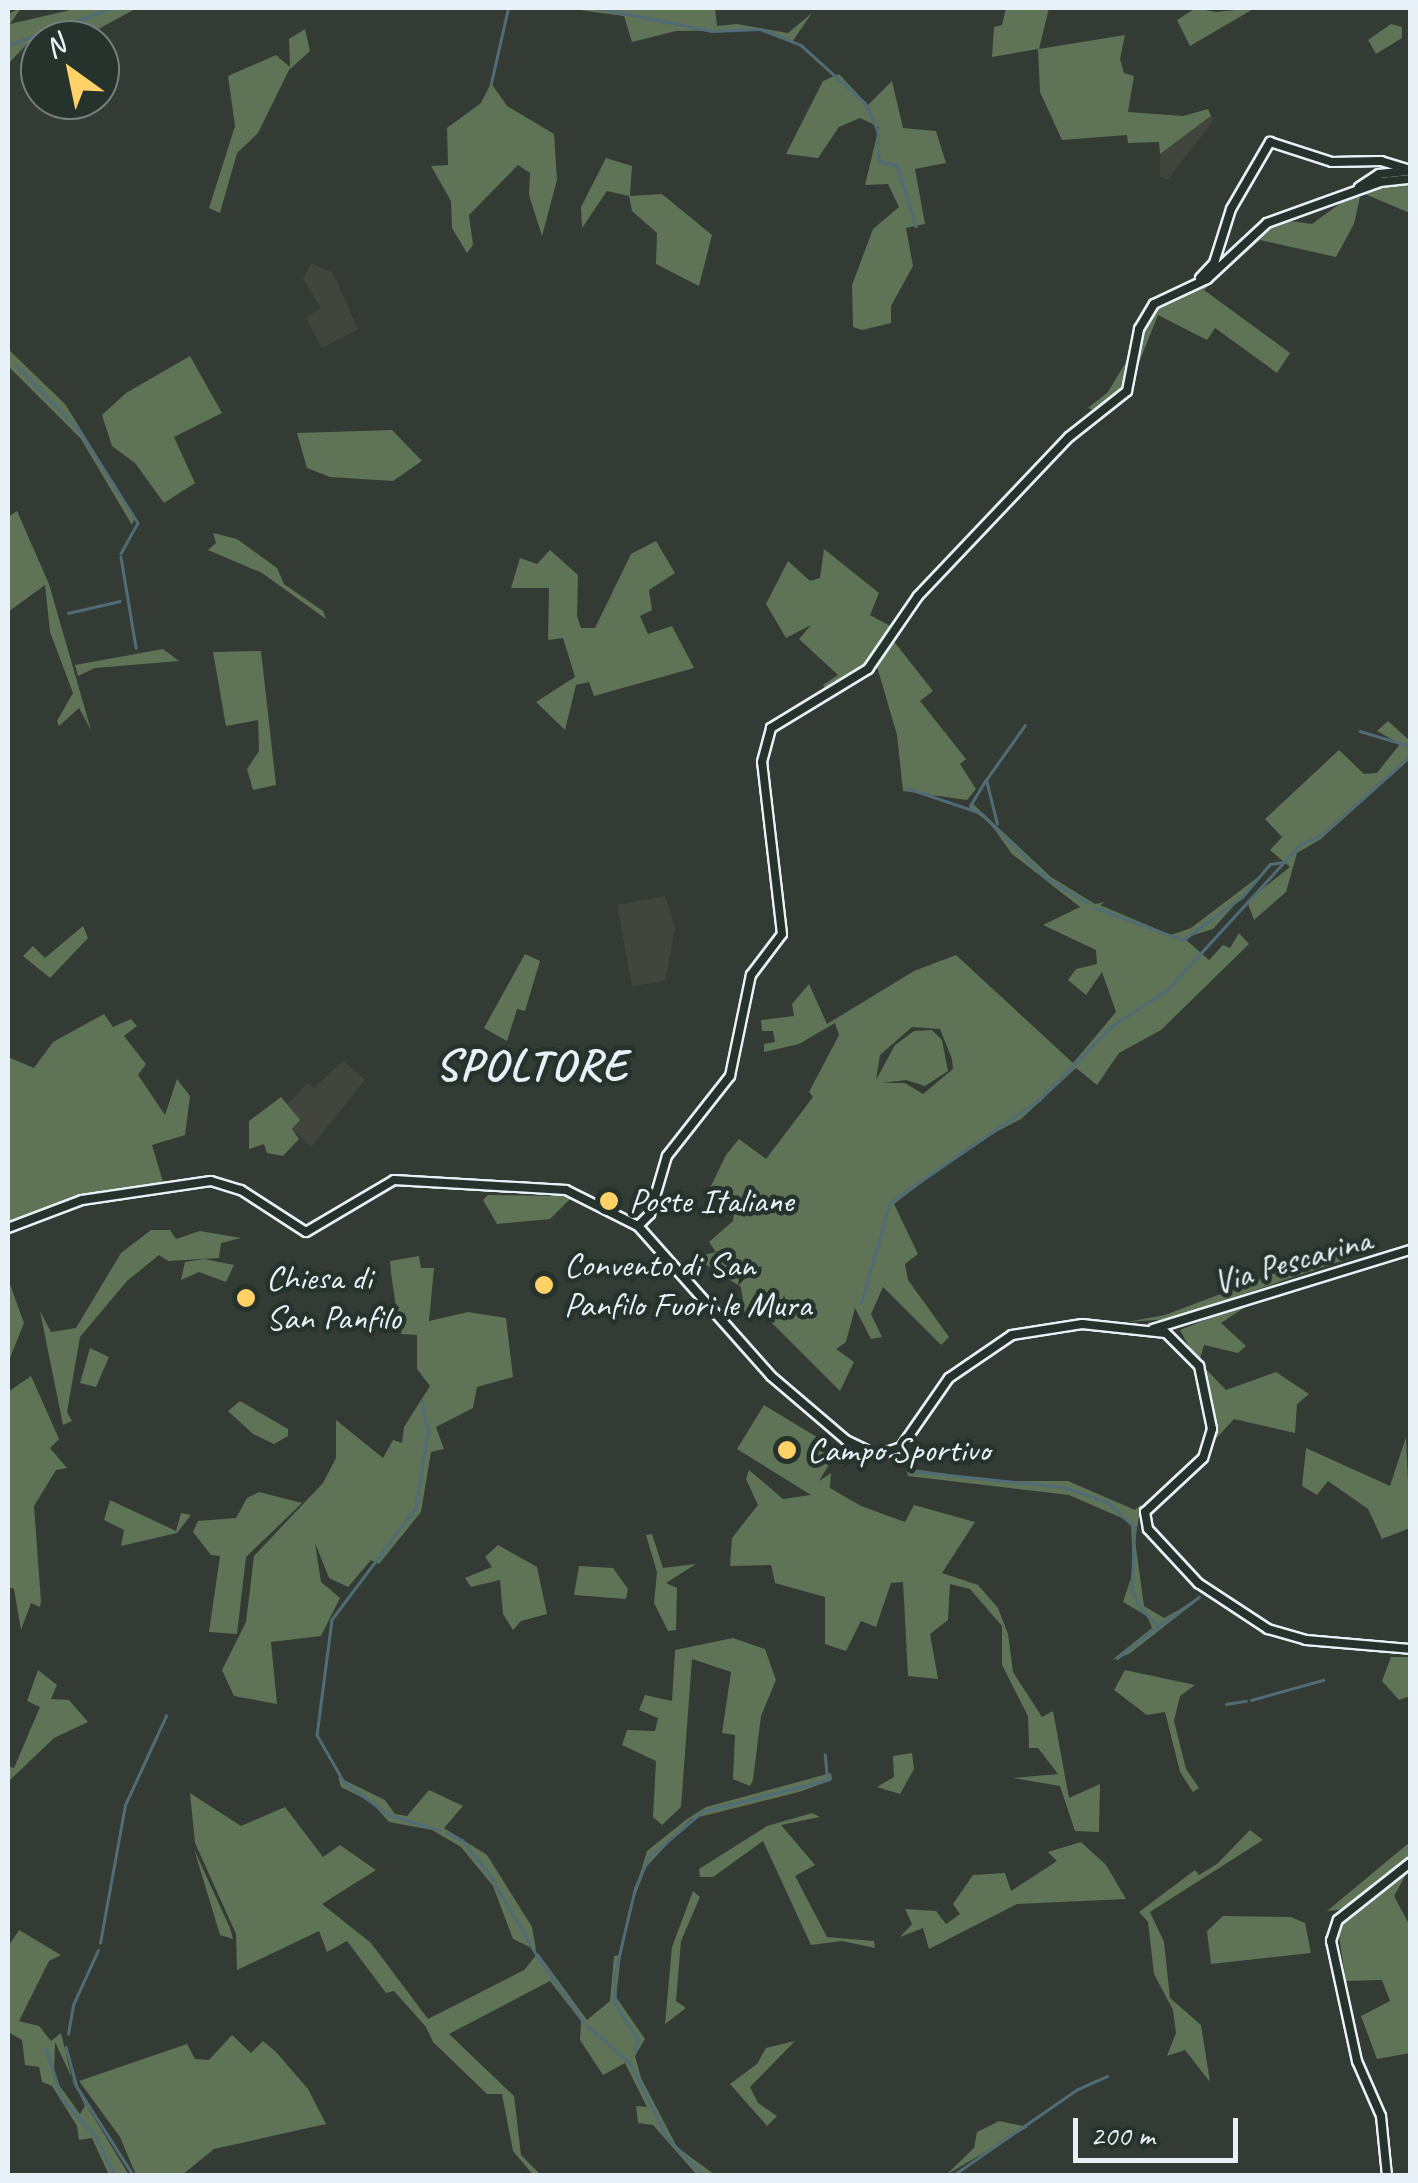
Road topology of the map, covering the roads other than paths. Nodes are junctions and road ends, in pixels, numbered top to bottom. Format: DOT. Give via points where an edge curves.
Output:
graph roads {
  1 [pos="1385,164"];
  2 [pos="1410,175"];
  3 [pos="1380,182"];
  4 [pos="1355,191"];
  5 [pos="1162,300"];
  6 [pos="638,1226"];
  7 [pos="8,1228"];
  8 [pos="1410,1250"];
  9 [pos="1181,1323"];
  10 [pos="1147,1330"];
  11 [pos="1166,1334"];
  12 [pos="1180,1342"];
  13 [pos="1410,1649"];
  14 [pos="1410,1863"];
  15 [pos="1387,2176"];
  1 -- 2 [label="street"];
  1 -- 3 [label="street"];
  1 -- 4 [label="street"];
  1 -- 5 [label="street" via="1332,162 1270,142 1203,276"];
  2 -- 3 [label="street"];
  3 -- 4 [label="street"];
  4 -- 5 [label="street" via="1268,223 1207,278"];
  5 -- 6 [label="street" via="1139,328 1126,390 1069,437 919,595 868,668 771,728 762,762 782,934 751,975 730,1076 667,1156 650,1214"];
  6 -- 7 [label="street" via="566,1190 394,1180 302,1233 229,1184 199,1181 82,1200"];
  6 -- 10 [label="street" via="771,1376 846,1440 883,1456 901,1447 949,1378 1012,1335 1082,1324"];
  8 -- 9 [label="street, Via Pescarina" via="1307,1277"];
  9 -- 10 [label="street, Via Pescarina"];
  9 -- 11 [label="street, Via Pescarina"];
  9 -- 12 [label="street, Via Pescarina"];
  10 -- 11 [label="street"];
  11 -- 12 [label="street"];
  12 -- 13 [label="street" via="1206,1387 1210,1442 1198,1464 1151,1504 1148,1530 1208,1592 1268,1629 1306,1640"];
  14 -- 15 [label="street" via="1338,1920 1331,1941 1357,2061 1381,2116"];
}
